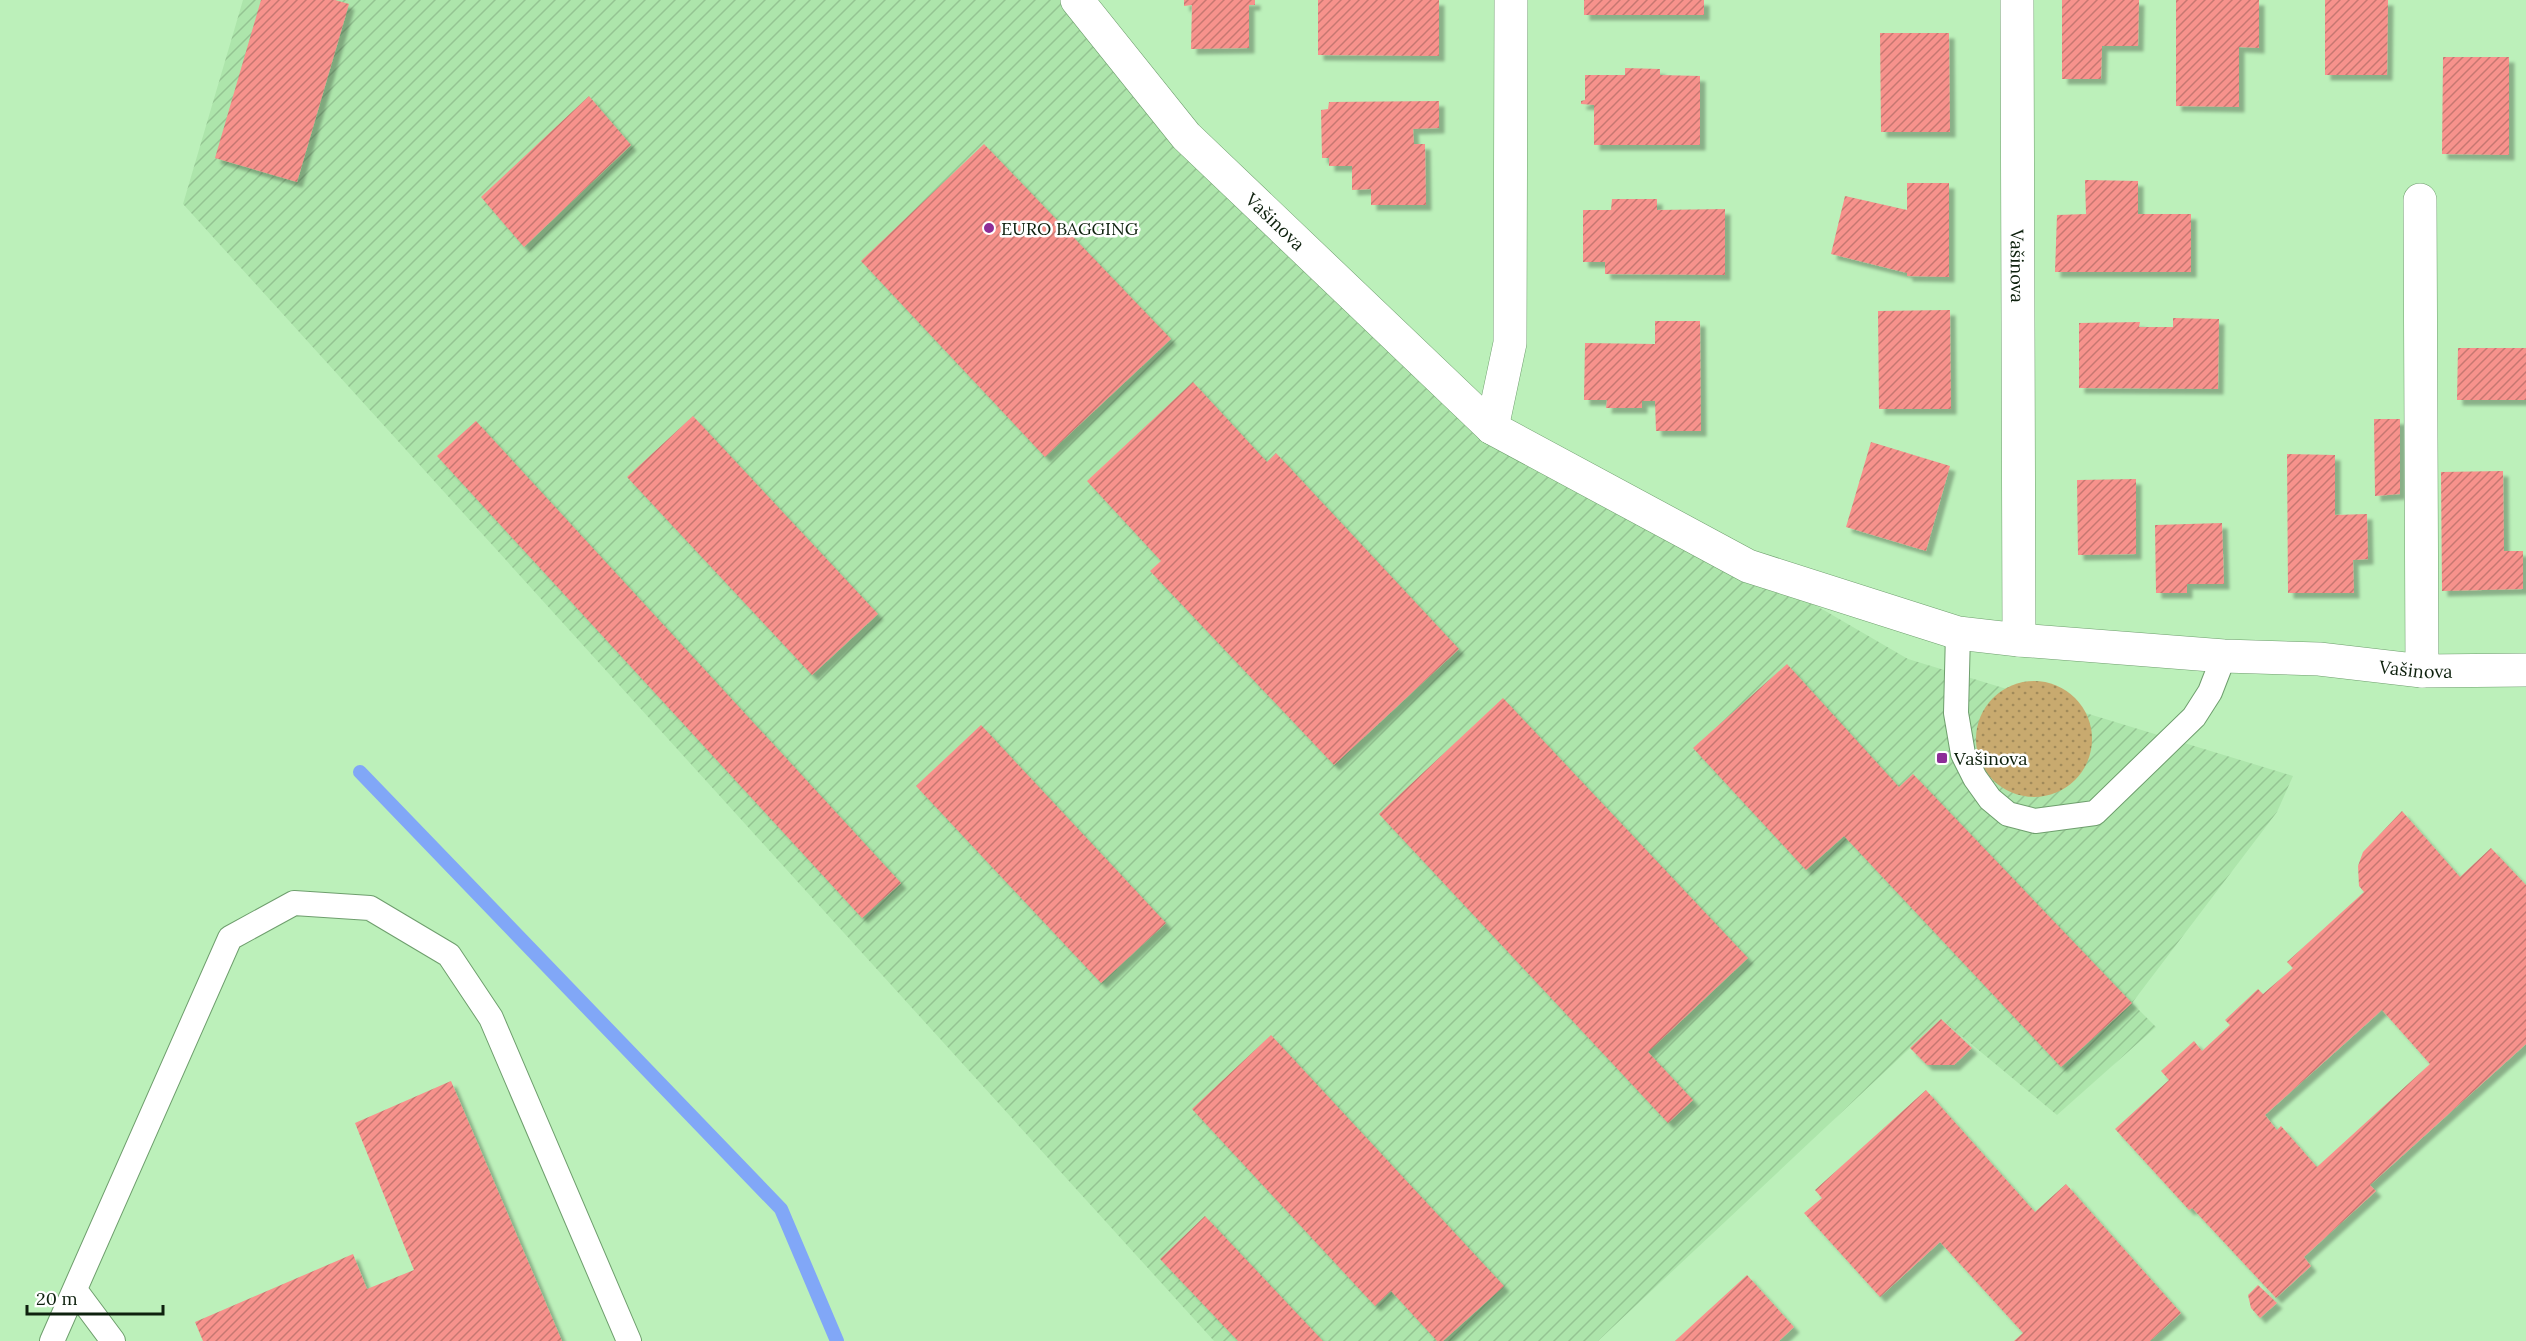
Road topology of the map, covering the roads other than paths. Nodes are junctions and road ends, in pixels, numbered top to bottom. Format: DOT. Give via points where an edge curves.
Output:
graph roads {
  1 [pos="1077,0"];
  2 [pos="1511,0"];
  3 [pos="2017,0"];
  4 [pos="2420,200"];
  5 [pos="1492,428"];
  6 [pos="1958,633"];
  7 [pos="2019,640"];
  8 [pos="2224,656"];
  9 [pos="2526,670"];
  10 [pos="2422,671"];
  11 [pos="75,1290"];
  12 [pos="52,1341"];
  13 [pos="113,1341"];
  14 [pos="629,1341"];
  1 -- 5 [label="street, Vašinova" via="1186,136"];
  2 -- 5 [label="street" via="1510,343"];
  3 -- 7 [label="street, Vašinova"];
  4 -- 10 [label="street"];
  5 -- 6 [label="street, Vašinova" via="1748,566"];
  6 -- 7 [label="street, Vašinova"];
  6 -- 8 [label="lane" via="1956,713 1963,754 1990,799 2008,814 2035,821 2095,813 2194,717 2210,692"];
  7 -- 8 [label="street, Vašinova"];
  8 -- 10 [label="street, Vašinova" via="2319,659"];
  9 -- 10 [label="street, Vašinova"];
  11 -- 12 [label="lane"];
  11 -- 13 [label="lane"];
  11 -- 14 [label="lane" via="230,938 294,903 370,908 449,955 491,1018"];
}
